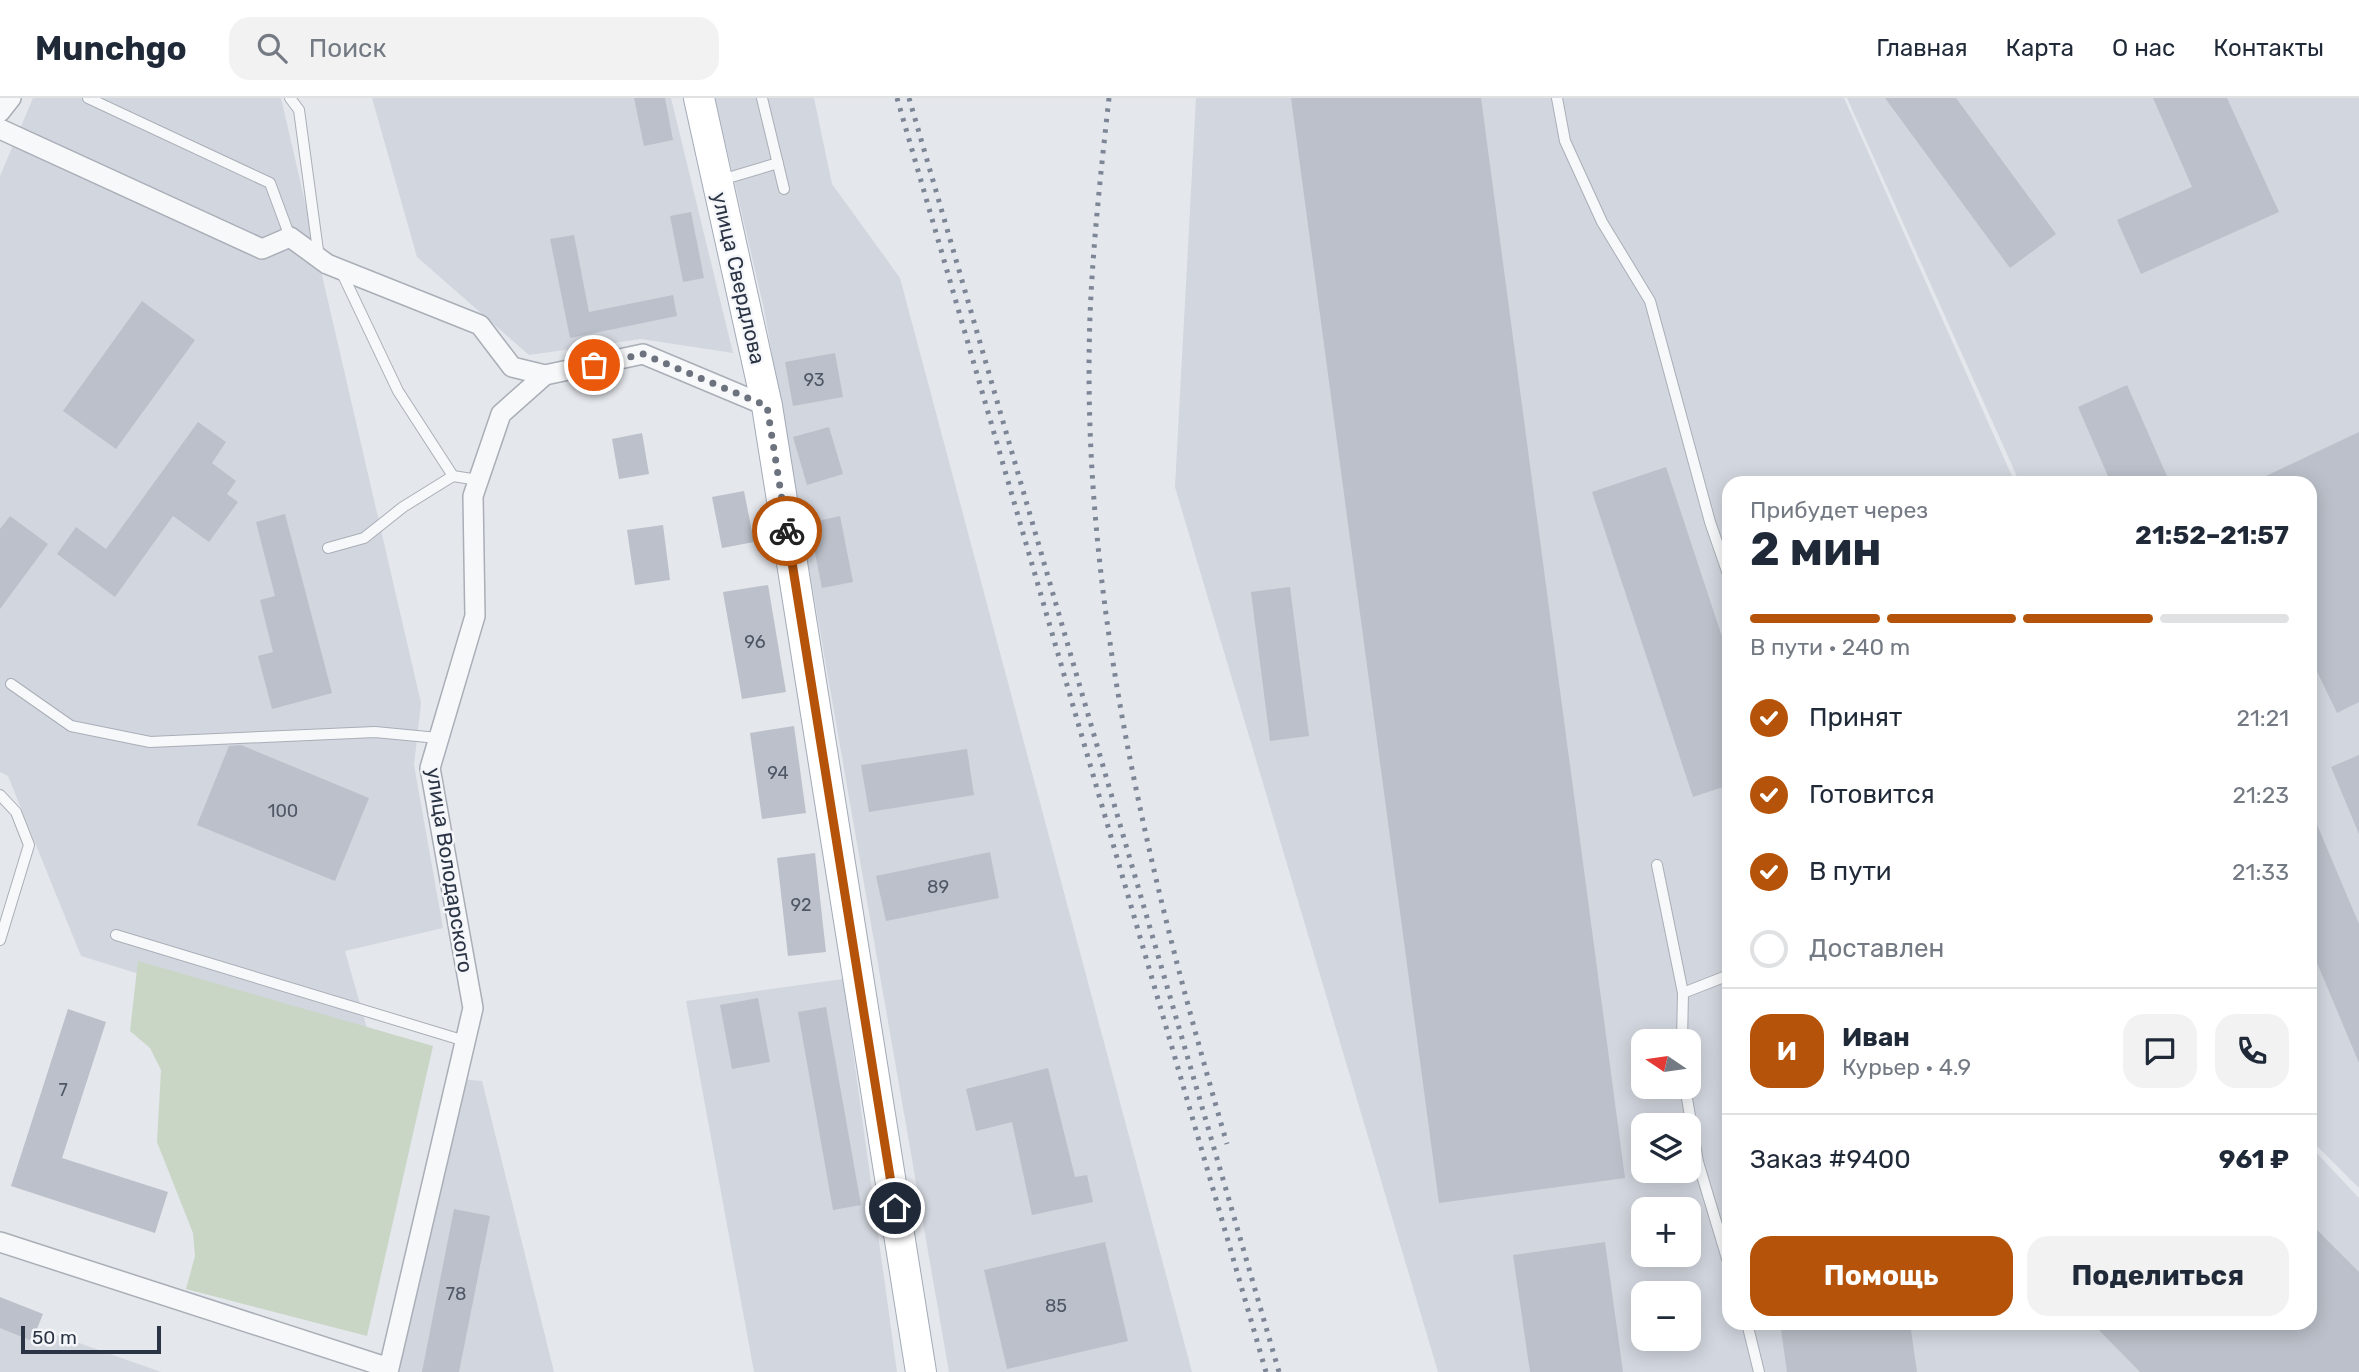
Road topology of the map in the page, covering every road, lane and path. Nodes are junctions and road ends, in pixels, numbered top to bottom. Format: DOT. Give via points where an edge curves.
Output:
graph roads {
  1 [pos="11,98"];
  2 [pos="88,98"];
  3 [pos="289,98"];
  4 [pos="699,98"];
  5 [pos="762,98"];
  6 [pos="1557,98"];
  7 [pos="0,112"];
  8 [pos="0,129"];
  9 [pos="778,163"];
  10 [pos="717,182"];
  11 [pos="784,189"];
  12 [pos="290,237"];
  13 [pos="319,258"];
  14 [pos="340,269"];
  15 [pos="545,375"];
  16 [pos="767,406"];
  17 [pos="453,476"];
  18 [pos="478,480"];
  19 [pos="328,548"];
  20 [pos="1722,557"];
  21 [pos="11,684"];
  22 [pos="439,738"];
  23 [pos="0,795"];
  24 [pos="1657,865"];
  25 [pos="116,935"];
  26 [pos="0,940"];
  27 [pos="1722,978"];
  28 [pos="1684,993"];
  29 [pos="1682,1029"];
  30 [pos="465,1041"];
  31 [pos="1687,1099"];
  32 [pos="0,1242"];
  33 [pos="1722,1242"];
  34 [pos="1749,1330"];
  35 [pos="388,1370"];
  36 [pos="921,1372"];
  37 [pos="1759,1372"];
  1 -- 7 [label="street"];
  2 -- 12 [label="lane" via="270,183"];
  3 -- 13 [label="lane" via="299,110"];
  4 -- 10 [label="main road, улица Свердлова"];
  5 -- 9 [label="lane"];
  6 -- 20 [label="lane" via="1565,141 1602,222 1650,301"];
  8 -- 12 [label="street" via="262,248"];
  9 -- 10 [label="lane"];
  9 -- 11 [label="lane"];
  10 -- 16 [label="main road, улица Свердлова"];
  12 -- 13 [label="street"];
  13 -- 14 [label="street"];
  14 -- 15 [label="street" via="480,326 512,367"];
  14 -- 17 [label="lane" via="398,391"];
  15 -- 16 [label="street, улица Володарского" via="643,354"];
  15 -- 18 [label="street, улица Володарского" via="501,414"];
  16 -- 36 [label="main road, улица Свердлова"];
  17 -- 18 [label="lane"];
  17 -- 19 [label="lane" via="402,507 364,538"];
  18 -- 22 [label="street, улица Володарского" via="473,496 475,616"];
  21 -- 22 [label="lane" via="71,726 150,742 375,732"];
  22 -- 30 [label="street, улица Володарского" via="430,768 473,1008"];
  23 -- 26 [label="lane" via="16,811 29,845"];
  24 -- 28 [label="lane"];
  25 -- 30 [label="lane"];
  27 -- 28 [label="lane"];
  28 -- 29 [label="lane"];
  30 -- 35 [label="street, улица Володарского"];
  31 -- 33 [label="lane" via="1698,1162"];
  32 -- 35 [label="street, улица Володарского"];
  34 -- 37 [label="lane"];
}
